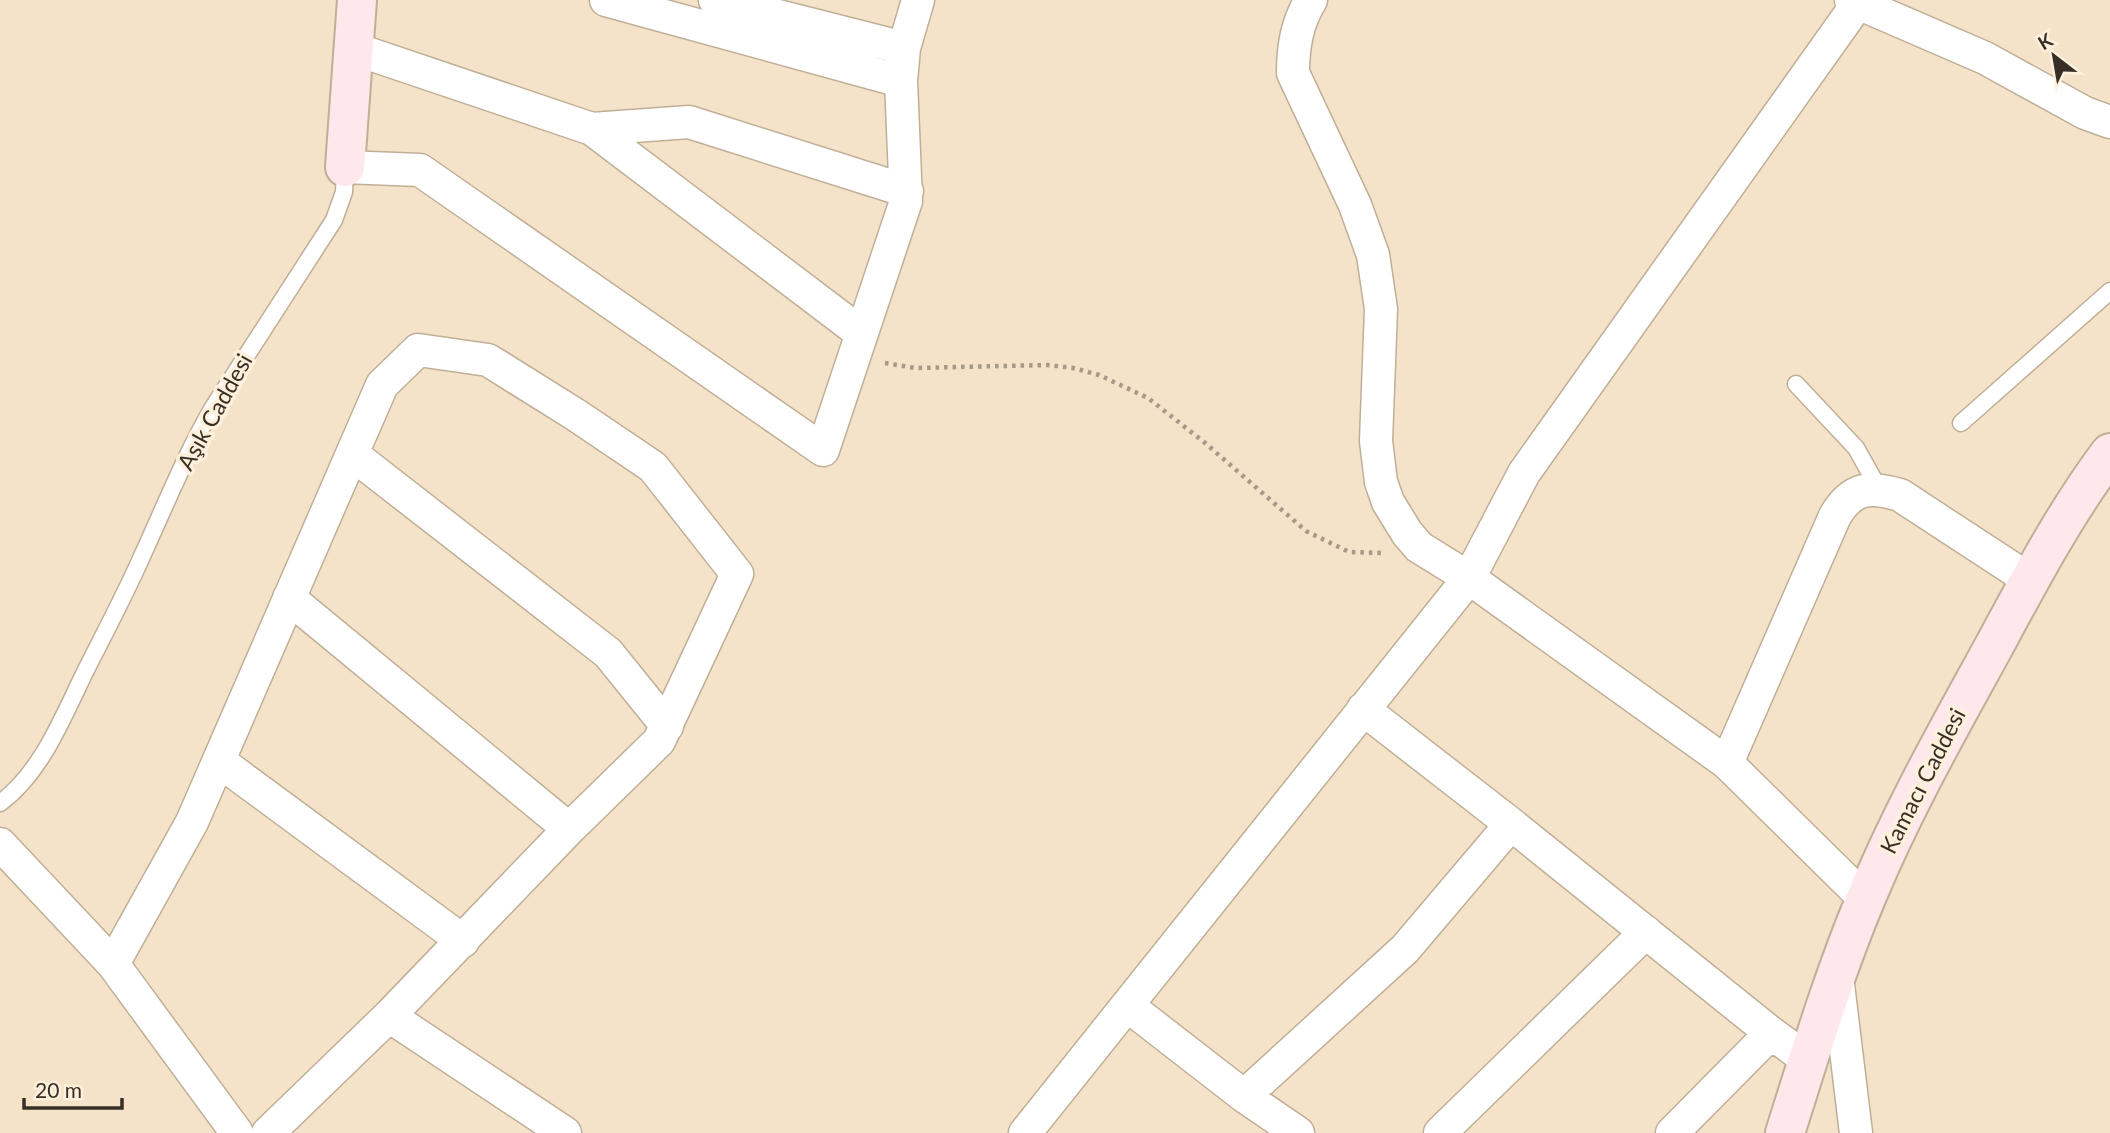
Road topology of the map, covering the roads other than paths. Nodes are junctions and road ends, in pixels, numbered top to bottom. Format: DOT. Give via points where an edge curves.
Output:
graph roads {
  1 [pos="357,0"];
  2 [pos="606,0"];
  3 [pos="715,0"];
  4 [pos="918,0"];
  5 [pos="1311,0"];
  6 [pos="1855,1"];
  7 [pos="352,48"];
  8 [pos="904,48"];
  9 [pos="901,81"];
  10 [pos="2110,122"];
  11 [pos="592,129"];
  12 [pos="345,167"];
  13 [pos="907,191"];
  14 [pos="2110,291"];
  15 [pos="858,346"];
  16 [pos="1796,384"];
  17 [pos="1961,423"];
  18 [pos="2110,453"];
  19 [pos="352,454"];
  20 [pos="1879,489"];
  21 [pos="1469,578"];
  22 [pos="2030,580"];
  23 [pos="289,598"];
  24 [pos="1363,709"];
  25 [pos="667,726"];
  26 [pos="219,761"];
  27 [pos="1727,764"];
  28 [pos="0,803"];
  29 [pos="1511,824"];
  30 [pos="569,829"];
  31 [pos="0,844"];
  32 [pos="1865,899"];
  33 [pos="1646,932"];
  34 [pos="463,941"];
  35 [pos="113,964"];
  36 [pos="1837,971"];
  37 [pos="1128,1006"];
  38 [pos="389,1016"];
  39 [pos="1771,1033"];
  40 [pos="1808,1060"];
  41 [pos="1244,1096"];
  42 [pos="1039,1128"];
  43 [pos="237,1133"];
  44 [pos="268,1133"];
  45 [pos="565,1133"];
  46 [pos="1298,1133"];
  47 [pos="1440,1133"];
  48 [pos="1672,1133"];
  49 [pos="1785,1133"];
  50 [pos="1856,1133"];
  1 -- 7 [label="street, Aşık Caddesi"];
  2 -- 9 [label="street"];
  3 -- 8 [label="street"];
  4 -- 8 [label="street"];
  5 -- 21 [label="street" via="1298,25 1293,73 1355,205 1373,255 1381,322 1376,441 1388,502 1419,547"];
  6 -- 10 [label="street" via="1986,58"];
  6 -- 21 [label="street" via="1524,474"];
  7 -- 11 [label="street"];
  7 -- 12 [label="street, Aşık Caddesi"];
  8 -- 9 [label="street"];
  9 -- 13 [label="street"];
  11 -- 13 [label="street" via="689,122"];
  11 -- 15 [label="street"];
  12 -- 15 [label="street" via="421,170 823,450"];
  12 -- 28 [label="lane, Aşık Caddesi" via="344,192 334,220 194,439 59,724 24,780"];
  13 -- 15 [label="street"];
  14 -- 17 [label="lane"];
  16 -- 20 [label="lane" via="1856,449"];
  18 -- 22 [label="street, Kamacı Caddesi"];
  19 -- 23 [label="street"];
  19 -- 25 [label="street" via="608,653"];
  19 -- 25 [label="street" via="382,385 418,350 488,360 653,467 737,574"];
  20 -- 22 [label="street" via="1900,495"];
  20 -- 27 [label="street" via="1860,491 1843,502 1835,516"];
  21 -- 24 [label="street"];
  21 -- 27 [label="street"];
  22 -- 32 [label="street, Kamacı Caddesi" via="1934,756"];
  23 -- 26 [label="street"];
  23 -- 30 [label="street"];
  24 -- 29 [label="street"];
  24 -- 37 [label="street"];
  25 -- 30 [label="street" via="659,741"];
  26 -- 34 [label="street"];
  26 -- 35 [label="street" via="192,821"];
  27 -- 32 [label="street"];
  29 -- 33 [label="street"];
  29 -- 41 [label="street" via="1405,949"];
  30 -- 34 [label="street"];
  31 -- 35 [label="street"];
  32 -- 36 [label="street, Kamacı Caddesi"];
  33 -- 39 [label="street"];
  33 -- 47 [label="street"];
  34 -- 38 [label="street"];
  35 -- 43 [label="street"];
  36 -- 40 [label="street, Kamacı Caddesi"];
  36 -- 50 [label="street"];
  37 -- 41 [label="street"];
  37 -- 42 [label="street"];
  38 -- 44 [label="street"];
  38 -- 45 [label="street"];
  39 -- 40 [label="street"];
  39 -- 48 [label="street"];
  40 -- 49 [label="street, Kamacı Caddesi"];
  41 -- 46 [label="street"];
}
